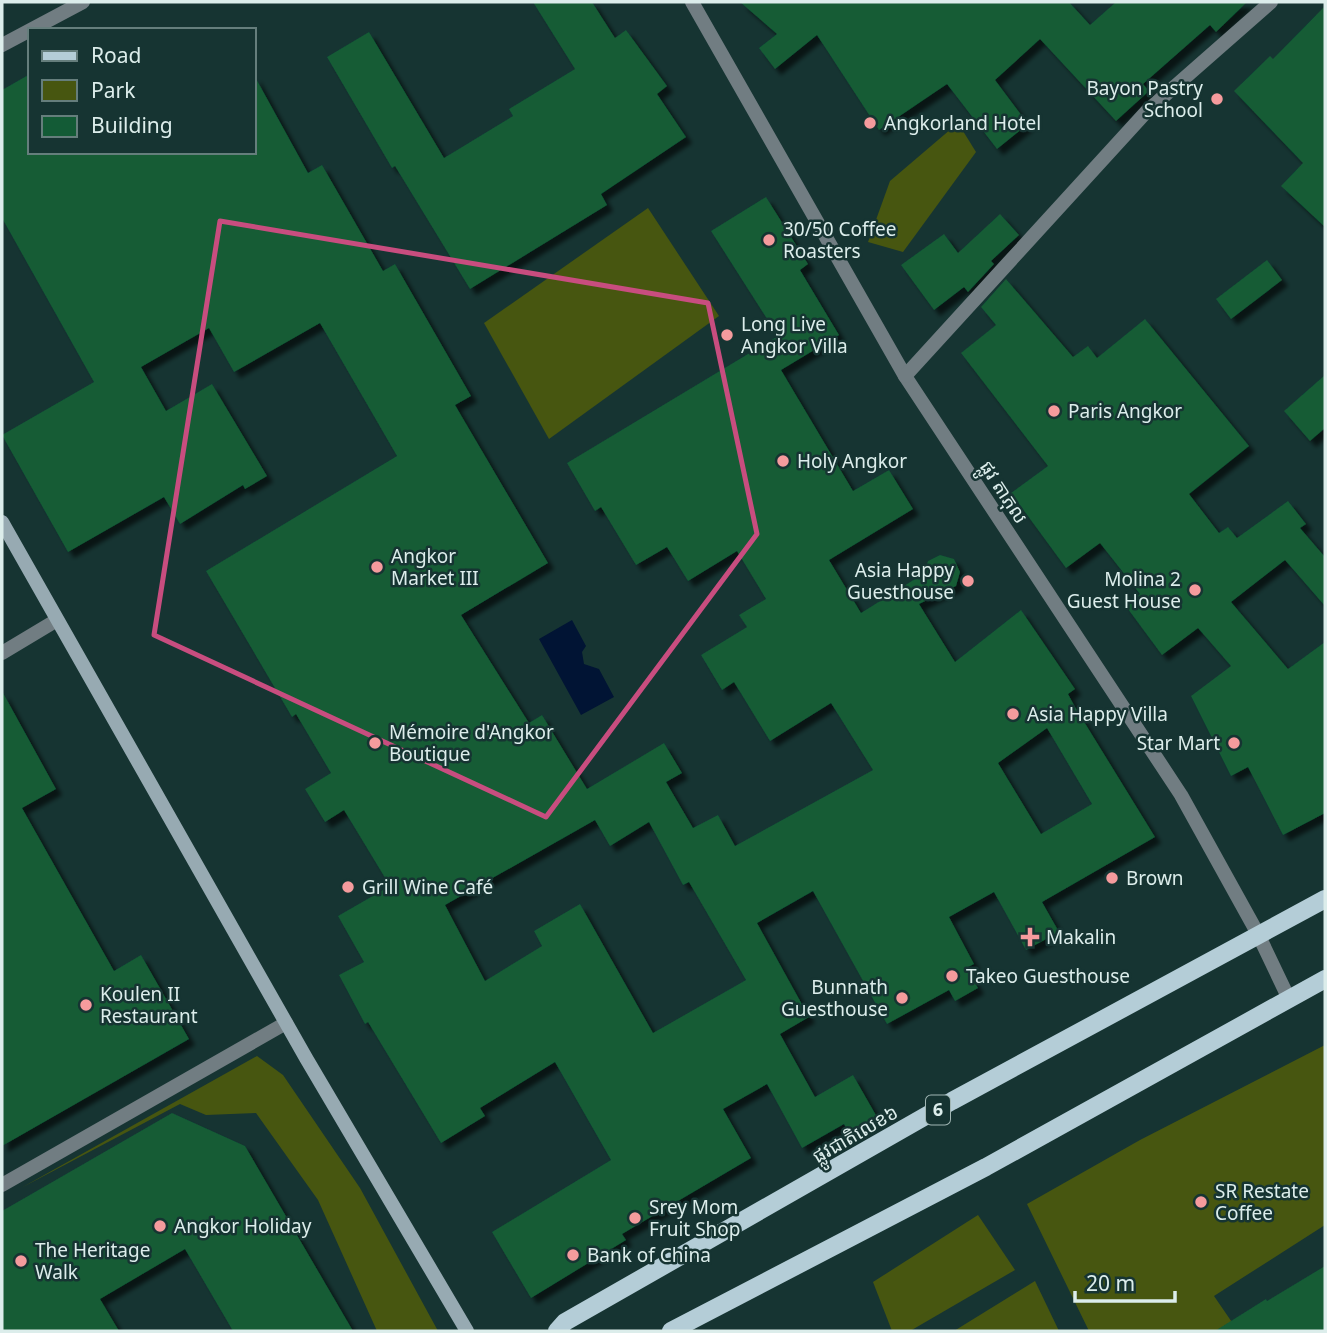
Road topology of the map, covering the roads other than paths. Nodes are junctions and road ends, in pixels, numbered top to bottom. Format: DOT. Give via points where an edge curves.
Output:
graph roads {
  1 [pos="83,2"];
  2 [pos="692,2"];
  3 [pos="1271,2"];
  4 [pos="34,28"];
  5 [pos="28,31"];
  6 [pos="2,45"];
  7 [pos="905,376"];
  8 [pos="2,522"];
  9 [pos="57,620"];
  10 [pos="2,653"];
  11 [pos="1325,899"];
  12 [pos="1258,934"];
  13 [pos="1325,979"];
  14 [pos="1289,999"];
  15 [pos="286,1023"];
  16 [pos="2,1185"];
  17 [pos="467,1331"];
  18 [pos="557,1331"];
  19 [pos="671,1331"];
  1 -- 4 [label="street"];
  2 -- 7 [label="street, ផ្លូវ តាភុល"];
  3 -- 7 [label="street" via="1147,111"];
  5 -- 6 [label="street"];
  7 -- 12 [label="street, ផ្លូវ តាភុល" via="1181,795"];
  8 -- 9 [label="main road"];
  9 -- 10 [label="street"];
  9 -- 15 [label="main road"];
  11 -- 12 [label="main road, ផ្លូវជាតិលេខ៦ / 6"];
  12 -- 14 [label="street, ផ្លូវ តាភុល"];
  12 -- 18 [label="main road, ផ្លូវជាតិលេខ៦ / 6" via="952,1101 565,1322"];
  13 -- 14 [label="main road"];
  14 -- 19 [label="main road" via="986,1167"];
  15 -- 16 [label="street"];
  15 -- 17 [label="main road"];
}
